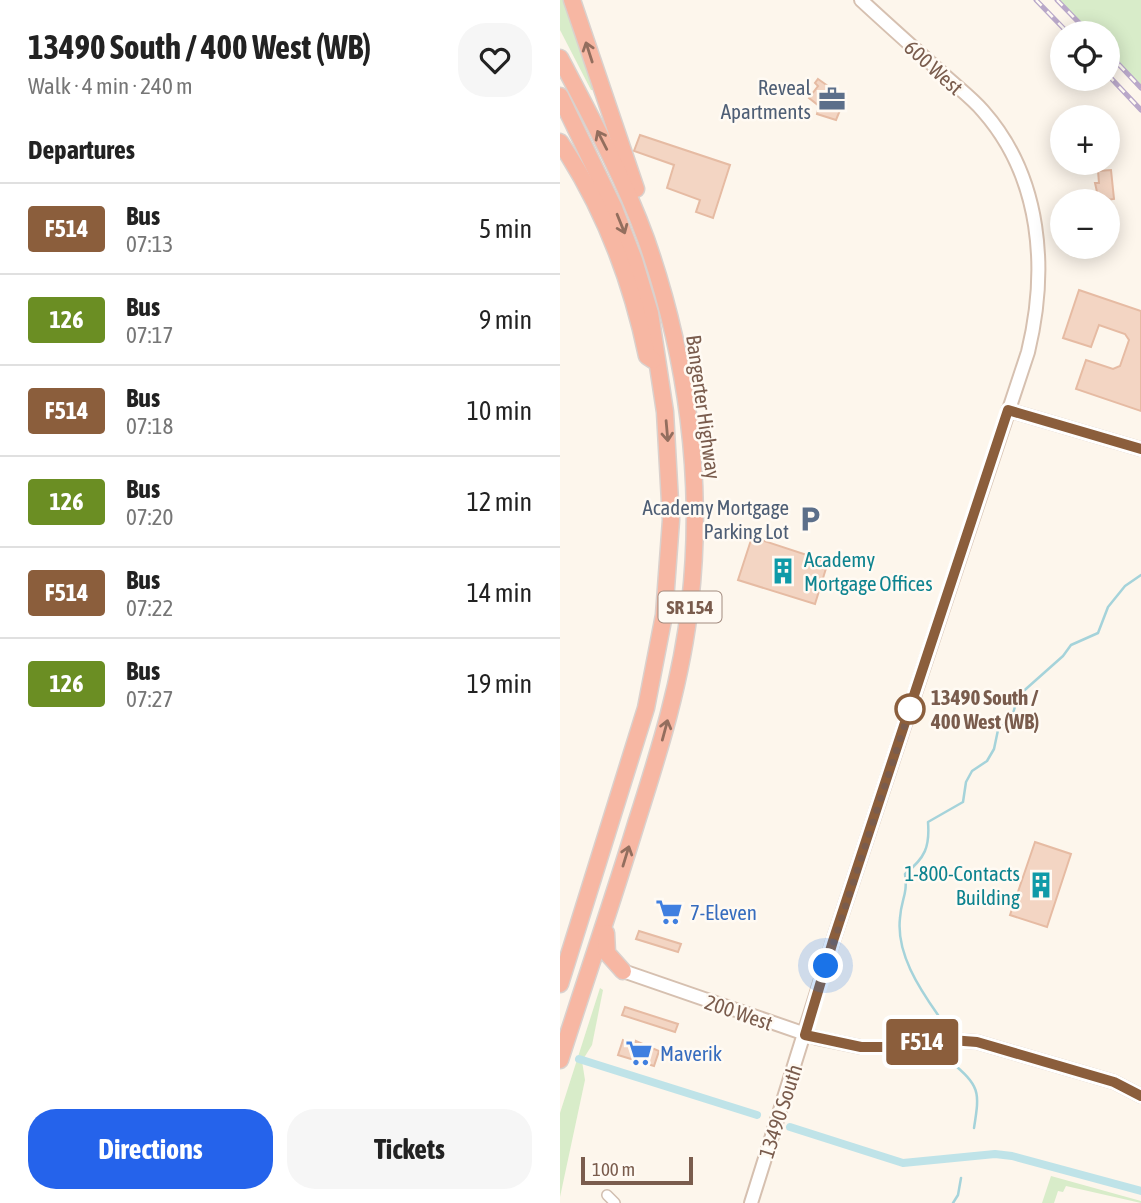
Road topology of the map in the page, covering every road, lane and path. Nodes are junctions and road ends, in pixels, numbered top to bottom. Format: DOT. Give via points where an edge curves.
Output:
graph roads {
  1 [pos="572,0"];
  2 [pos="861,0"];
  3 [pos="560,58"];
  4 [pos="560,96"];
  5 [pos="1003,138"];
  6 [pos="560,142"];
  7 [pos="658,364"];
  8 [pos="1008,410"];
  9 [pos="689,414"];
  10 [pos="1141,449"];
  11 [pos="597,871"];
  12 [pos="607,917"];
  13 [pos="560,942"];
  14 [pos="623,971"];
  15 [pos="561,976"];
  16 [pos="579,1000"];
  17 [pos="805,1035"];
  18 [pos="560,1060"];
  19 [pos="1141,1097"];
  20 [pos="607,1195"];
  21 [pos="615,1203"];
  22 [pos="751,1203"];
  9 -- 1 [label="highway, one-way" via="692,388 668,279"];
  2 -- 5 [label="main road, 600 West" via="983,110"];
  9 -- 3 [label="highway, Bangerter Highway / SR 154, one-way" via="667,308 646,241 615,166"];
  4 -- 7 [label="highway, Bangerter Highway / SR 154, one-way" via="625,233 650,313"];
  5 -- 8 [label="main road, 13490 South" via="1030,202 1040,254 1037,318"];
  6 -- 7 [label="highway" via="608,229 648,356"];
  7 -- 11 [label="highway, Bangerter Highway / SR 154, one-way" via="671,508 664,615 646,708"];
  8 -- 10 [label="main road"];
  8 -- 17 [label="main road, 13490 South"];
  12 -- 9 [label="highway, Bangerter Highway / SR 154, one-way" via="666,725 686,630 695,536"];
  11 -- 13 [label="highway" via="586,878 571,925"];
  11 -- 15 [label="highway, Bangerter Highway / SR 154"];
  12 -- 14 [label="highway" via="607,953"];
  12 -- 16 [label="highway, Bangerter Highway / SR 154"];
  14 -- 16 [label="highway" via="597,976"];
  14 -- 17 [label="main road, 200 West"];
  16 -- 18 [label="highway, Bangerter Highway / SR 154"];
  17 -- 19 [label="main road, 200 West" via="861,1047 938,1039 977,1042 1114,1082"];
  17 -- 22 [label="main road, 13490 South"];
  20 -- 21 [label="street"];
}
